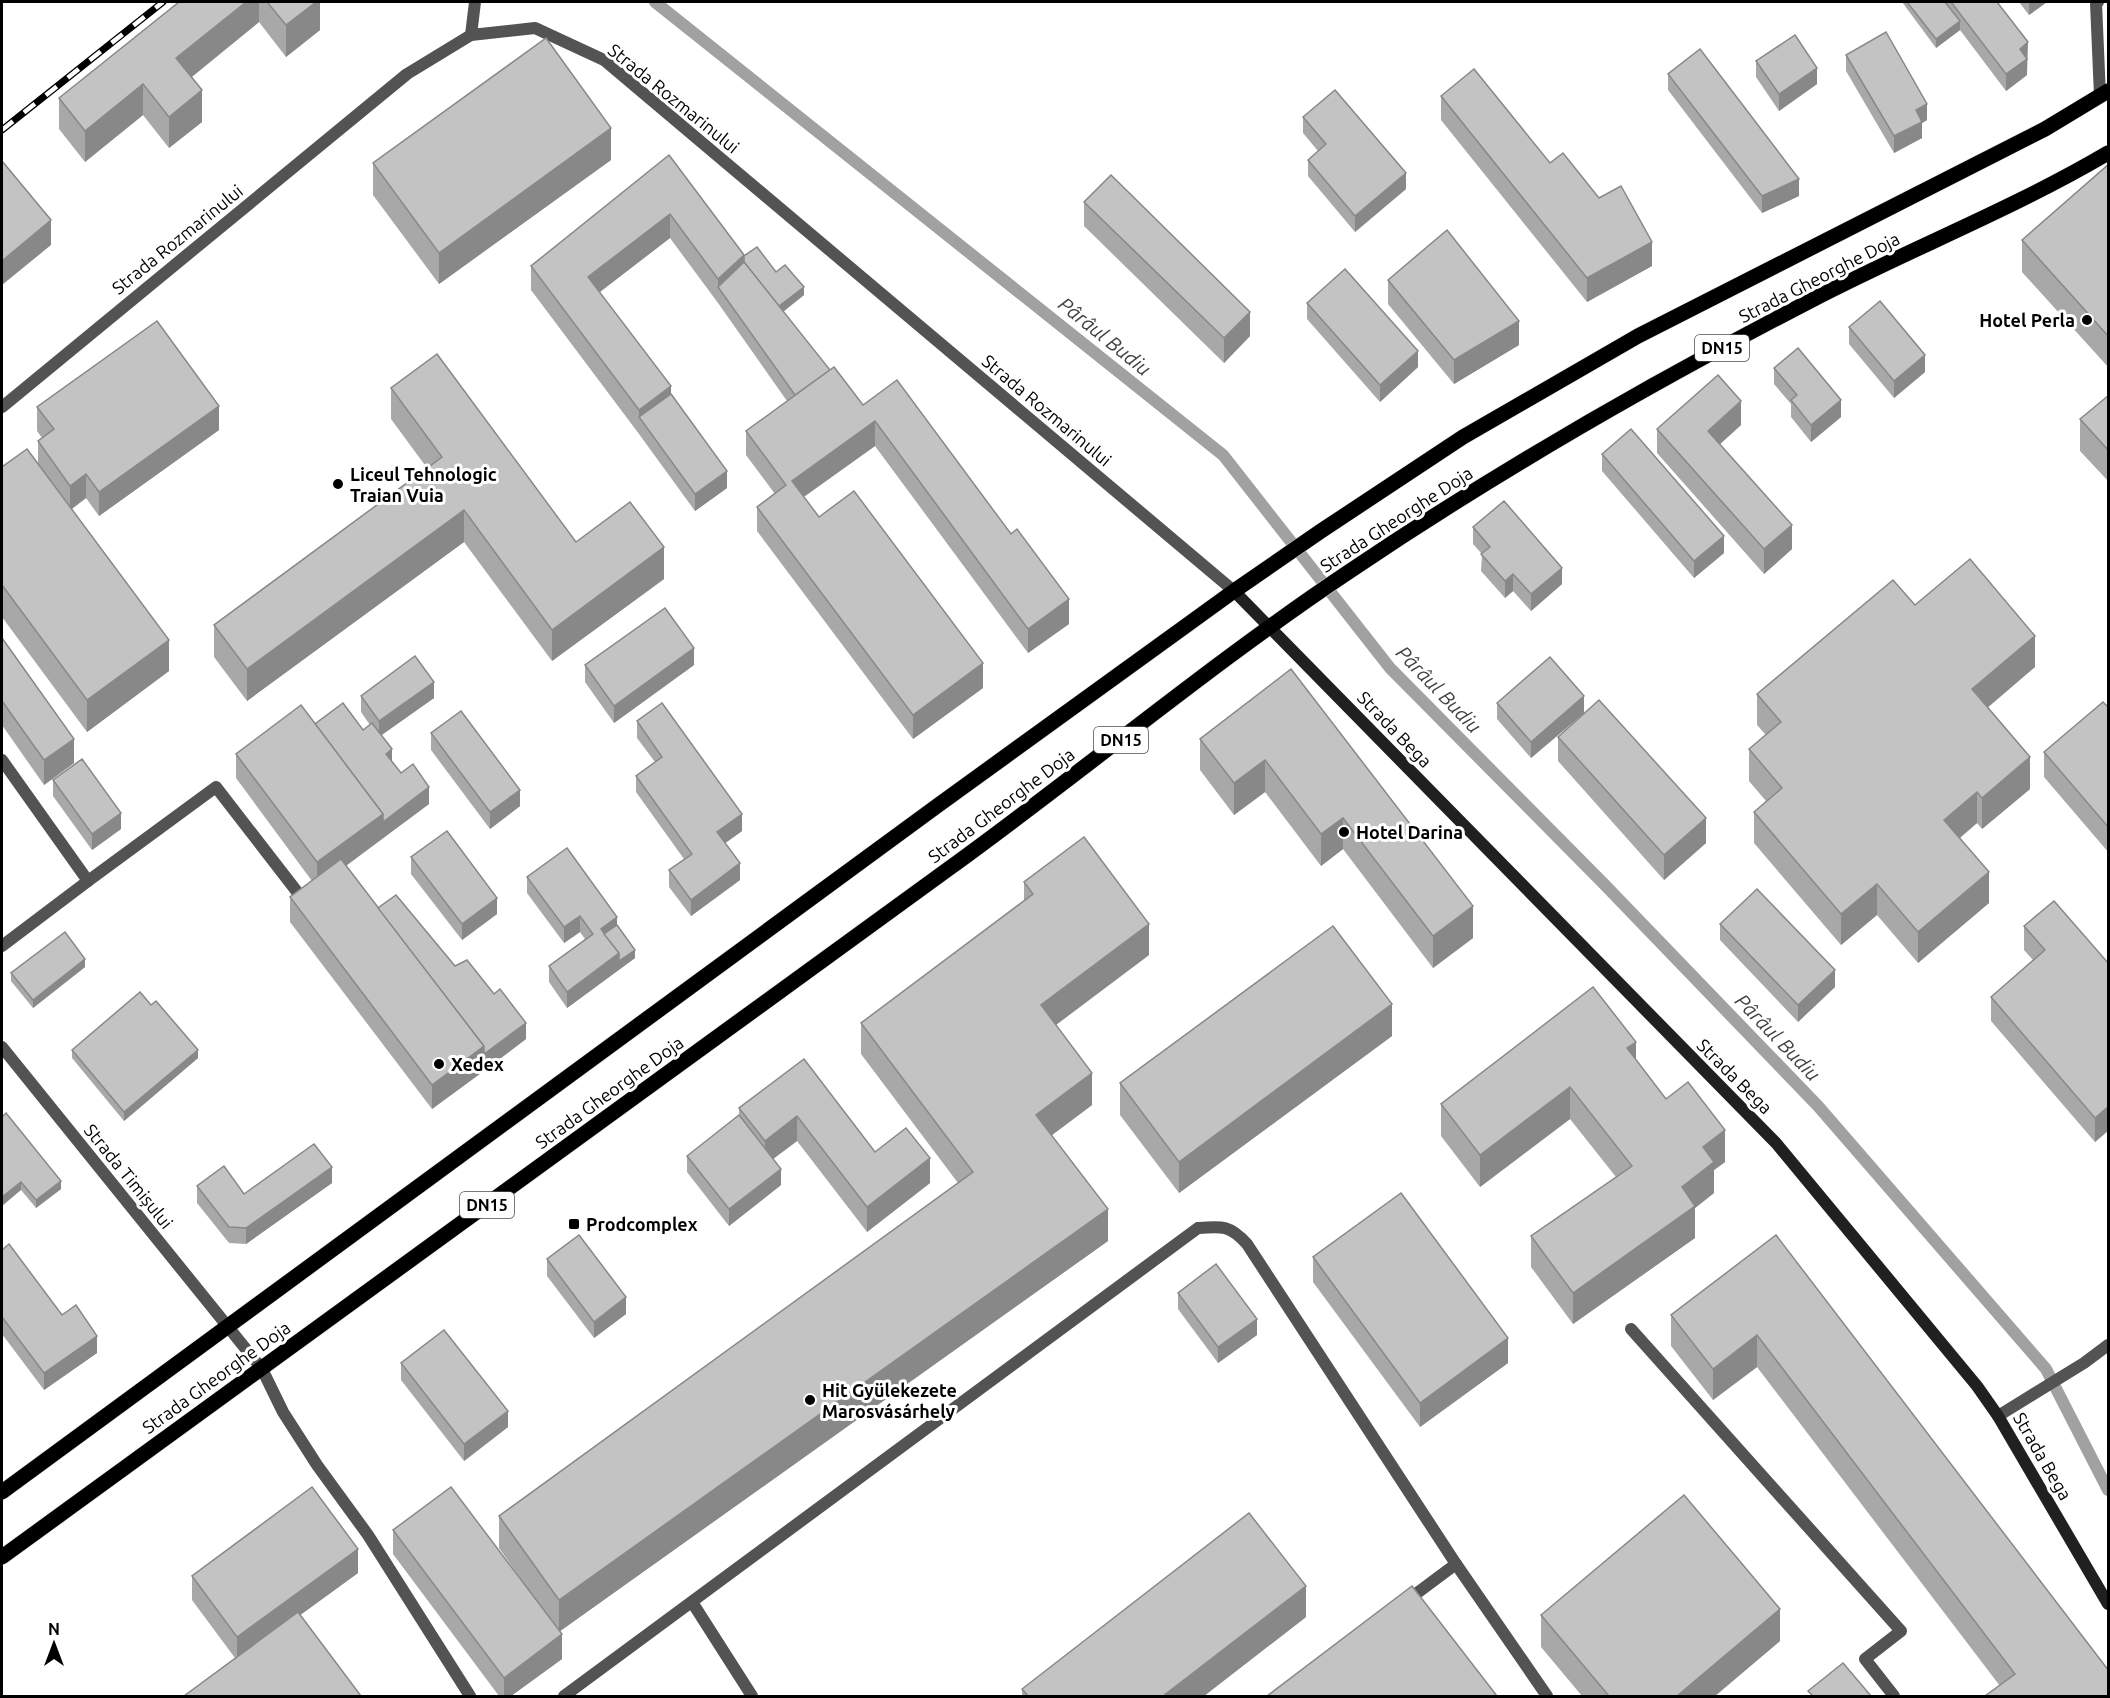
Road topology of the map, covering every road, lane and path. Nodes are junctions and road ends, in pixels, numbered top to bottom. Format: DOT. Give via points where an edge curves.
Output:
graph roads {
  1 [pos="475,2"];
  2 [pos="2098,2"];
  3 [pos="471,35"];
  4 [pos="2104,94"];
  5 [pos="2109,153"];
  6 [pos="2,407"];
  7 [pos="1234,591"];
  8 [pos="1269,628"];
  9 [pos="2,760"];
  10 [pos="88,881"];
  11 [pos="298,893"];
  12 [pos="2,946"];
  13 [pos="2,1047"];
  14 [pos="230,1326"];
  15 [pos="1631,1329"];
  16 [pos="2109,1345"];
  17 [pos="262,1369"];
  18 [pos="1998,1416"];
  19 [pos="2,1492"];
  20 [pos="2,1557"];
  21 [pos="1456,1564"];
  22 [pos="692,1602"];
  23 [pos="2109,1604"];
  24 [pos="1391,1613"];
  25 [pos="470,1696"];
  26 [pos="564,1696"];
  27 [pos="752,1696"];
  28 [pos="1547,1696"];
  29 [pos="1894,1696"];
  1 -- 3 [label="street"];
  2 -- 4 [label="street"];
  3 -- 6 [label="street, Strada Rozmarinului" via="407,74"];
  3 -- 7 [label="street, Strada Rozmarinului" via="536,28 604,60"];
  4 -- 7 [label="main road, Strada Gheorghe Doja / DN15" via="2045,129 1638,336 1463,437"];
  5 -- 8 [label="main road, Strada Gheorghe Doja / DN15" via="1818,297 1661,380 1490,481"];
  7 -- 8 [label="main road, Strada Bega"];
  7 -- 14 [label="main road, Strada Gheorghe Doja / DN15"];
  8 -- 17 [label="main road, Strada Gheorghe Doja / DN15" via="972,852"];
  8 -- 18 [label="main road, Strada Bega" via="1776,1143"];
  9 -- 10 [label="street"];
  10 -- 11 [label="street" via="216,787"];
  10 -- 12 [label="street"];
  13 -- 14 [label="street, Strada Timișului"];
  14 -- 17 [label="street, Strada Timișului"];
  14 -- 19 [label="main road, Strada Gheorghe Doja / DN15"];
  15 -- 29 [label="street" via="1901,1631 1865,1659"];
  16 -- 18 [label="street"];
  17 -- 20 [label="main road, Strada Gheorghe Doja / DN15"];
  17 -- 25 [label="street, Strada Timișului" via="317,1465 369,1535"];
  18 -- 23 [label="main road, Strada Bega"];
  21 -- 22 [label="street" via="1247,1244 1223,1226 1198,1228"];
  21 -- 24 [label="street"];
  21 -- 28 [label="street"];
  22 -- 26 [label="street"];
  22 -- 27 [label="street"];
}
